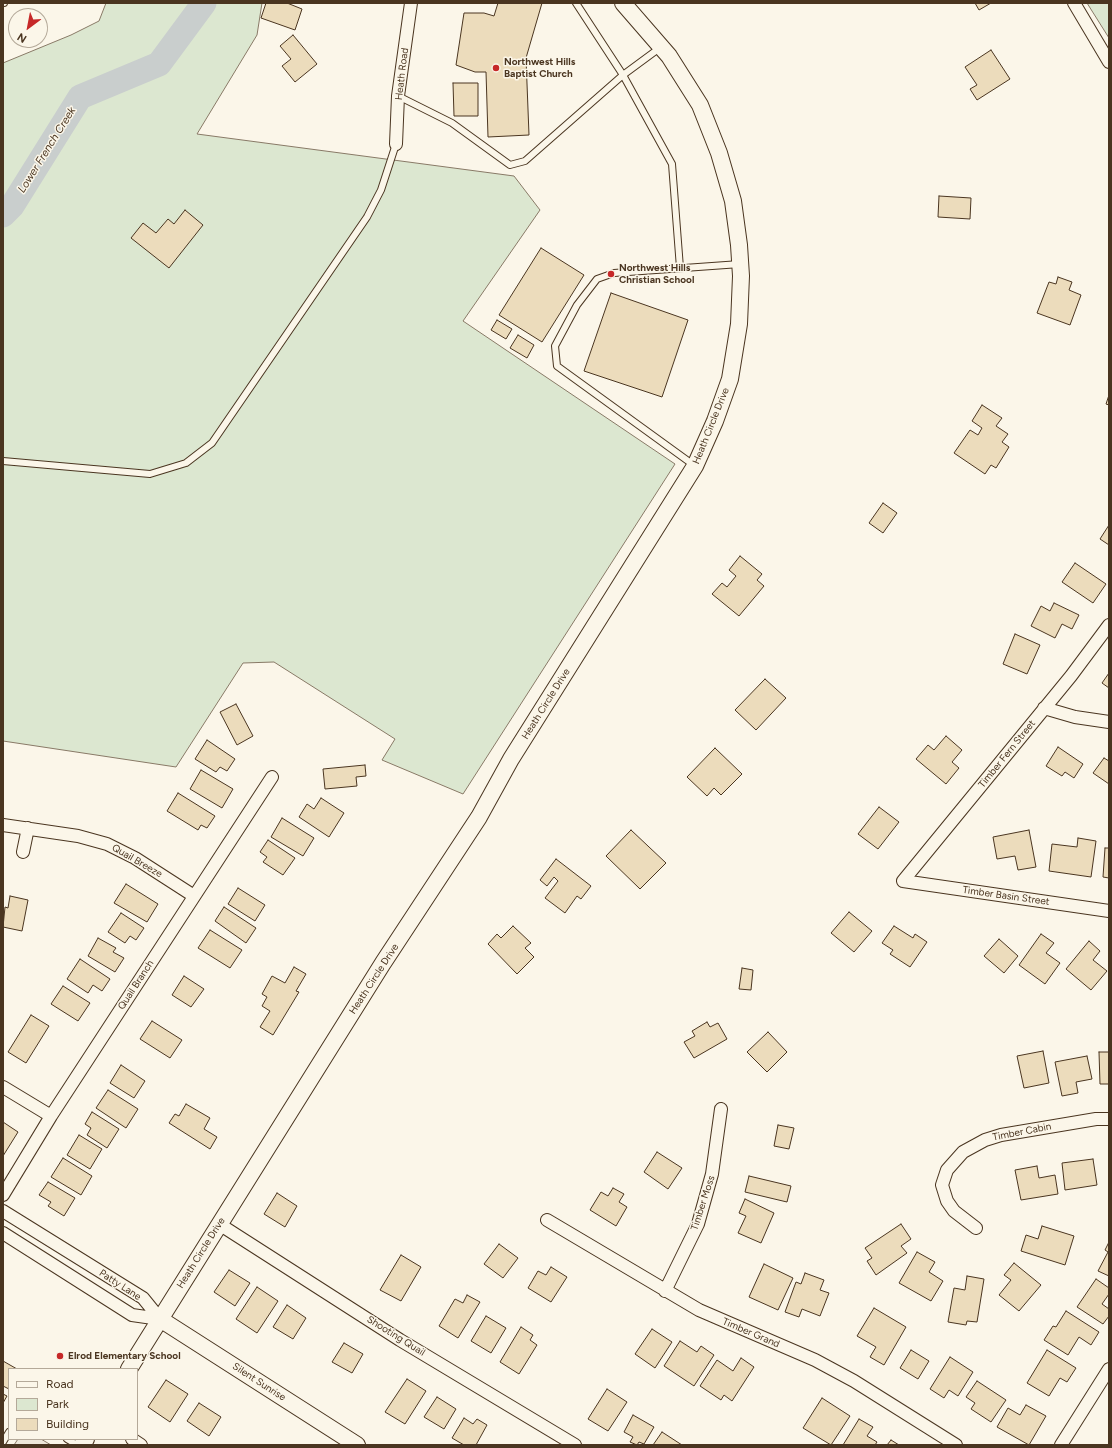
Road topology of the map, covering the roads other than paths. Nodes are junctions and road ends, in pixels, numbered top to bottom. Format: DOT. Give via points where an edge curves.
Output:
graph roads {
  1 [pos="411,3"];
  2 [pos="576,3"];
  3 [pos="623,3"];
  4 [pos="1074,3"];
  5 [pos="661,48"];
  6 [pos="1109,62"];
  7 [pos="623,75"];
  8 [pos="398,96"];
  9 [pos="396,144"];
  10 [pos="740,264"];
  11 [pos="680,268"];
  12 [pos="3,461"];
  13 [pos="695,466"];
  14 [pos="1109,625"];
  15 [pos="1044,708"];
  16 [pos="1109,722"];
  17 [pos="272,777"];
  18 [pos="3,824"];
  19 [pos="28,828"];
  20 [pos="23,852"];
  21 [pos="903,881"];
  22 [pos="194,896"];
  23 [pos="1109,911"];
  24 [pos="3,1087"];
  25 [pos="721,1109"];
  26 [pos="50,1116"];
  27 [pos="1109,1119"];
  28 [pos="3,1195"];
  29 [pos="3,1211"];
  30 [pos="547,1220"];
  31 [pos="219,1224"];
  32 [pos="976,1228"];
  33 [pos="3,1233"];
  34 [pos="665,1291"];
  35 [pos="160,1319"];
  36 [pos="131,1368"];
  37 [pos="1109,1369"];
  38 [pos="357,1445"];
  39 [pos="575,1445"];
  40 [pos="956,1445"];
  41 [pos="1061,1445"];
  1 -- 8 [label="street, Heath Road"];
  2 -- 7 [label="lane"];
  3 -- 5 [label="street, Heath Circle Drive"];
  4 -- 6 [label="street"];
  5 -- 7 [label="lane"];
  5 -- 10 [label="street, Heath Circle Drive" via="669,56 700,105 718,153 732,201 739,237"];
  7 -- 8 [label="lane" via="525,161 510,165 452,123"];
  7 -- 11 [label="lane" via="672,164"];
  8 -- 9 [label="street, Heath Road"];
  9 -- 12 [label="lane" via="381,190 367,217 212,443 186,463 150,474"];
  10 -- 11 [label="lane"];
  10 -- 13 [label="street, Heath Circle Drive" via="739,324 730,379"];
  11 -- 13 [label="lane" via="614,273 597,279 576,305 555,346 557,366"];
  13 -- 31 [label="street, Heath Circle Drive" via="511,759 479,817 383,963"];
  14 -- 15 [label="street, Timber Fern Street"];
  15 -- 16 [label="street" via="1075,717"];
  15 -- 21 [label="street, Timber Fern Street"];
  17 -- 22 [label="street, Quail Branch"];
  18 -- 19 [label="street, Quail Breeze"];
  19 -- 20 [label="street"];
  19 -- 22 [label="street, Quail Breeze" via="78,836 107,844 135,858"];
  21 -- 23 [label="street, Timber Basin Street"];
  22 -- 26 [label="street, Quail Branch"];
  24 -- 26 [label="street"];
  25 -- 34 [label="street, Timber Moss" via="712,1174 698,1224"];
  26 -- 28 [label="street, Quail Branch"];
  27 -- 32 [label="street, Timber Cabin" via="1001,1135 963,1152 947,1170 942,1186 954,1211"];
  29 -- 35 [label="street, Patty Lane" via="143,1298"];
  30 -- 34 [label="street, Timber Grand"];
  31 -- 35 [label="street, Heath Circle Drive"];
  31 -- 39 [label="street, Shooting Quail" via="400,1340"];
  33 -- 35 [label="street, Patty Lane" via="132,1315"];
  34 -- 40 [label="street, Timber Grand" via="699,1310 814,1360 854,1381"];
  35 -- 36 [label="street, Heath Circle Drive"];
  35 -- 38 [label="street, Silent Sunrise"];
  37 -- 41 [label="street"];
}
